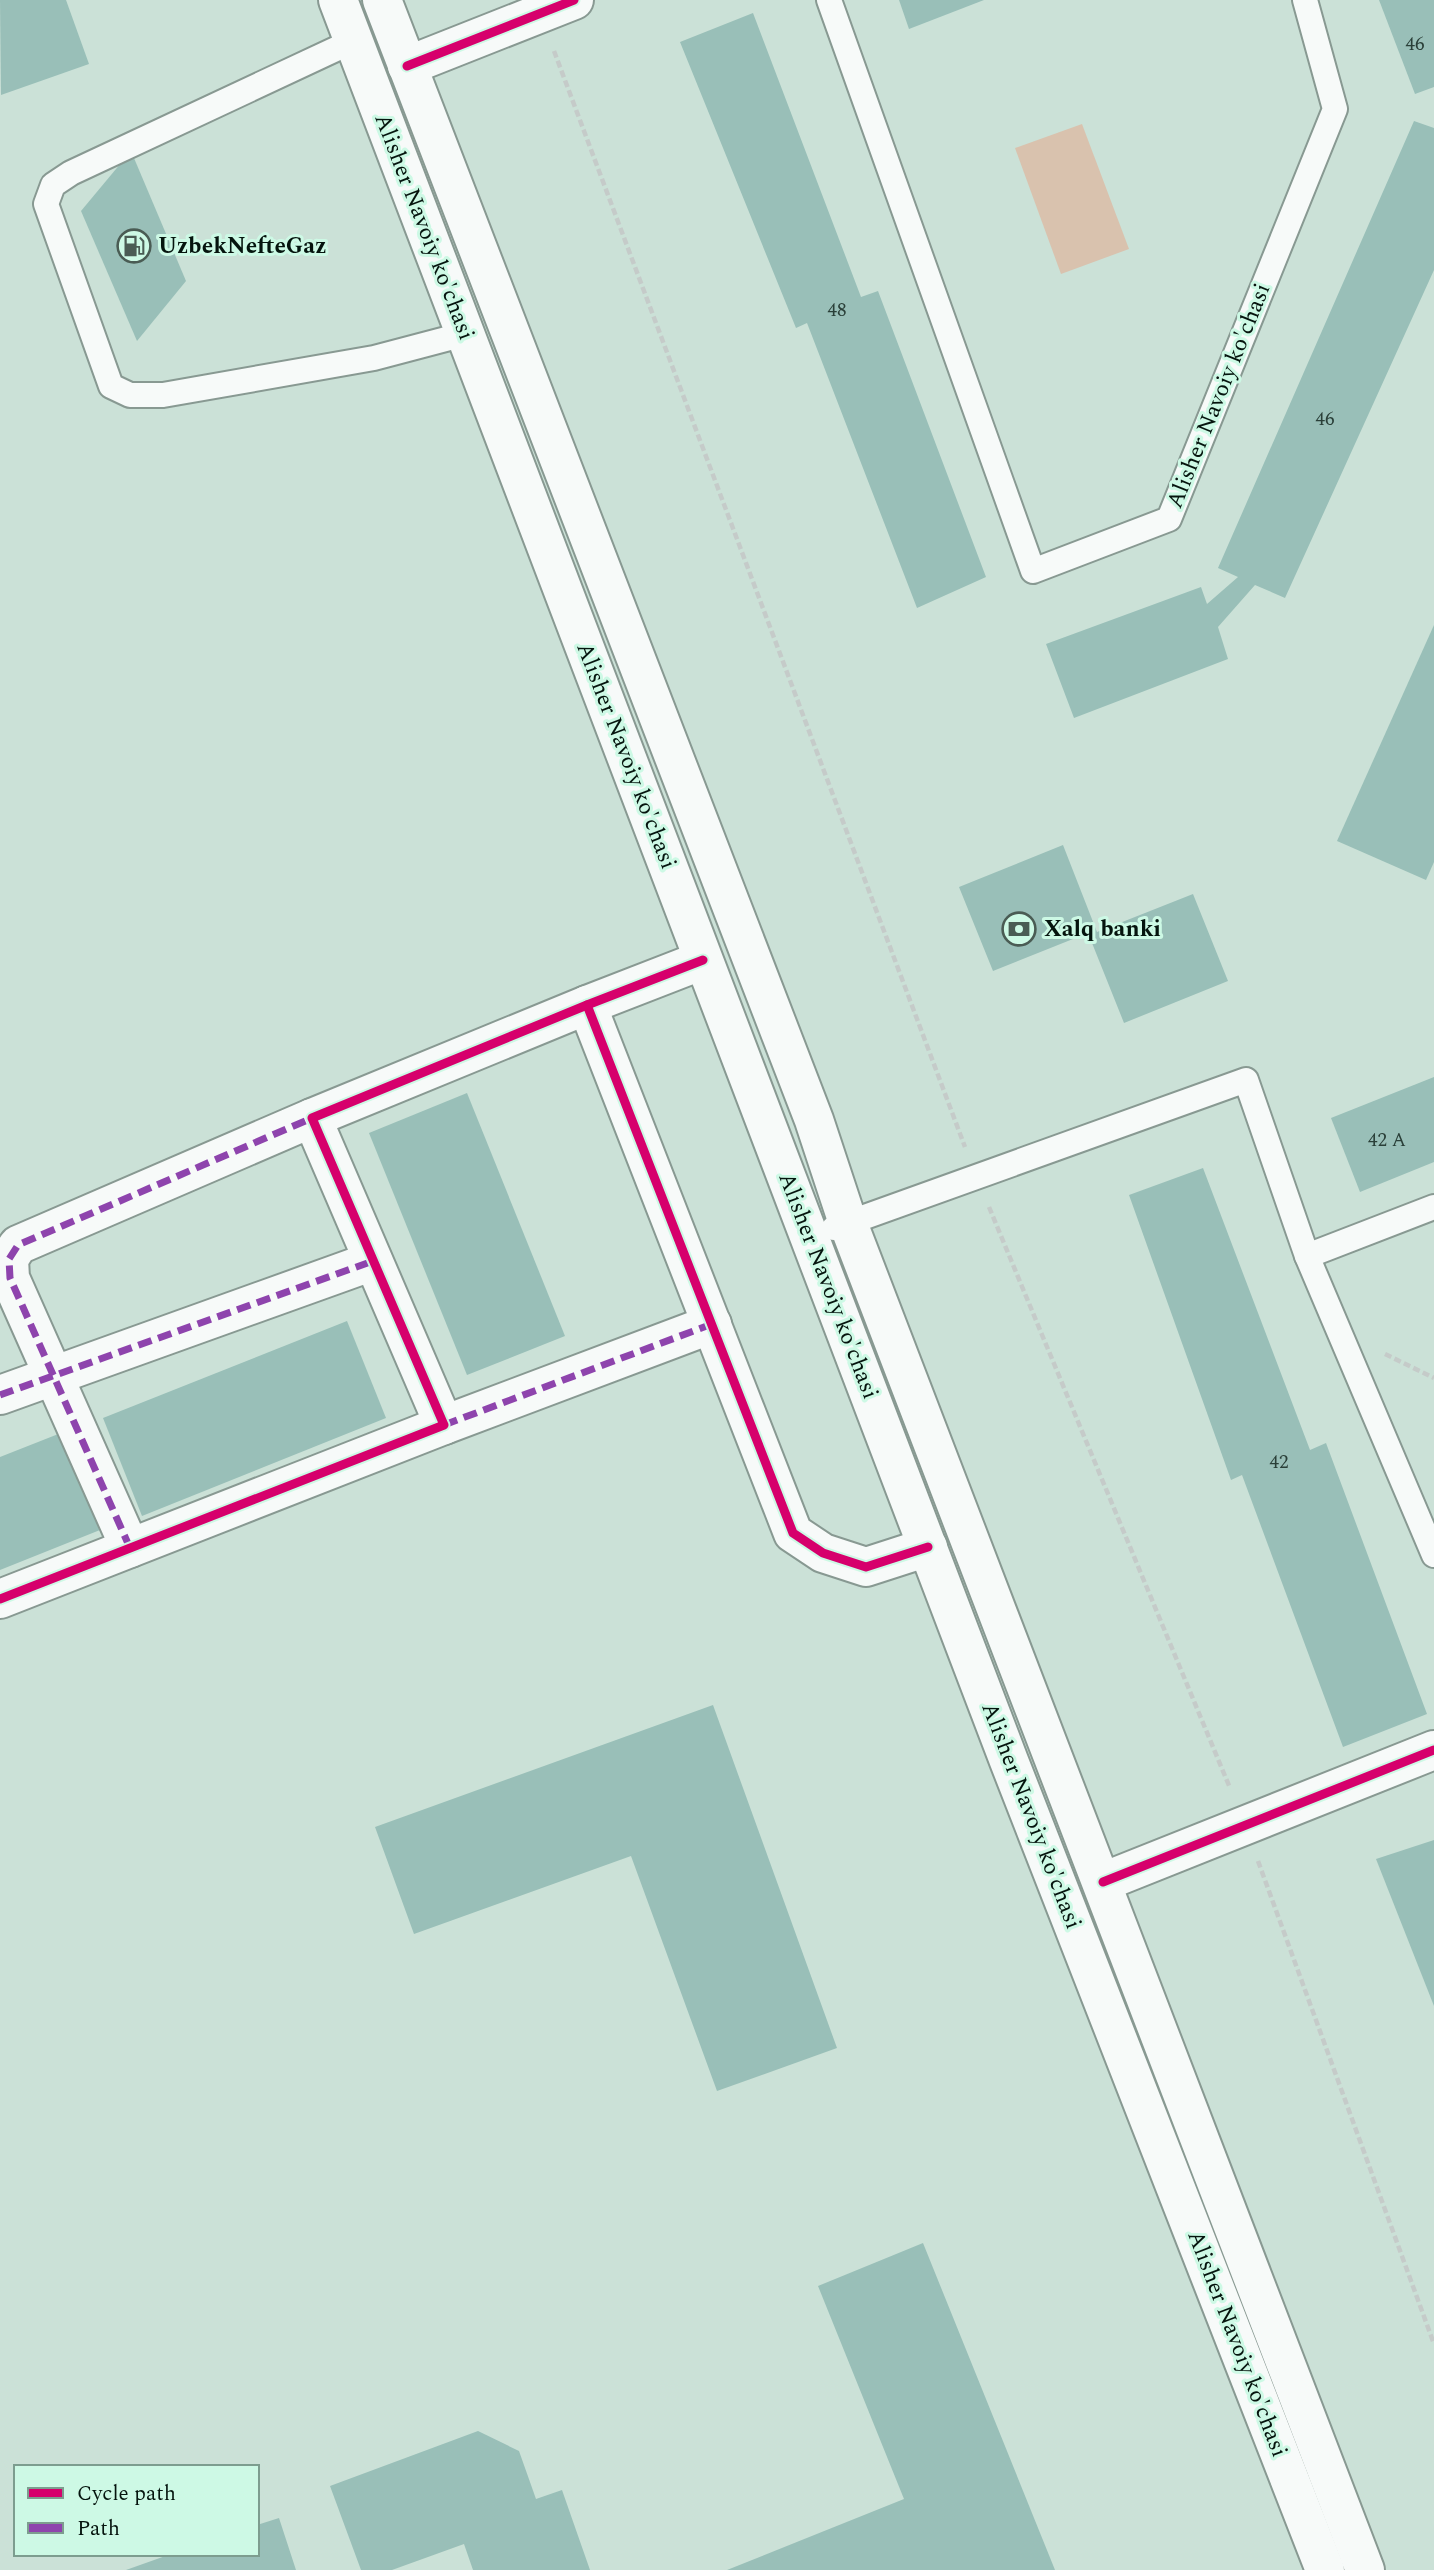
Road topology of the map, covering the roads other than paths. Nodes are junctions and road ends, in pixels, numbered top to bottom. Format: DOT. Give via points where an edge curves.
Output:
graph roads {
  1 [pos="338,0"];
  2 [pos="382,0"];
  3 [pos="574,0"];
  4 [pos="829,0"];
  5 [pos="1305,0"];
  6 [pos="353,41"];
  7 [pos="407,66"];
  8 [pos="465,334"];
  9 [pos="618,616"];
  10 [pos="579,632"];
  11 [pos="703,960"];
  12 [pos="587,1005"];
  13 [pos="312,1118"];
  14 [pos="1434,1208"];
  15 [pos="848,1223"];
  16 [pos="809,1238"];
  17 [pos="1307,1255"];
  18 [pos="373,1261"];
  19 [pos="712,1324"];
  20 [pos="53,1375"];
  21 [pos="0,1395"];
  22 [pos="444,1424"];
  23 [pos="131,1548"];
  24 [pos="928,1548"];
  25 [pos="1434,1555"];
  26 [pos="0,1599"];
  27 [pos="1434,1751"];
  28 [pos="1103,1882"];
  29 [pos="1325,2570"];
  30 [pos="1365,2570"];
  1 -- 6 [label="main road, Alisher Navoiy ko'chasi"];
  2 -- 7 [label="main road, Alisher Navoiy ko'chasi"];
  3 -- 7 [label="main road"];
  4 -- 5 [label="lane, Alisher Navoiy ko'chasi" via="1033,571 1169,519 1335,109"];
  6 -- 8 [label="main road, Alisher Navoiy ko'chasi"];
  6 -- 8 [label="lane" via="53,185 46,204 111,386 131,395 163,395 374,358"];
  7 -- 9 [label="main road, Alisher Navoiy ko'chasi"];
  8 -- 10 [label="main road, Alisher Navoiy ko'chasi"];
  9 -- 10 [label="main road"];
  9 -- 15 [label="main road, Alisher Navoiy ko'chasi" via="814,1120"];
  10 -- 11 [label="main road, Alisher Navoiy ko'chasi"];
  11 -- 12 [label="main road"];
  11 -- 16 [label="main road, Alisher Navoiy ko'chasi"];
  12 -- 13 [label="main road"];
  12 -- 19 [label="main road"];
  13 -- 18 [label="main road"];
  13 -- 20 [label="main road" via="18,1245 9,1259 10,1278"];
  14 -- 17 [label="lane"];
  15 -- 16 [label="lane"];
  15 -- 17 [label="lane" via="1245,1080"];
  15 -- 28 [label="main road, Alisher Navoiy ko'chasi"];
  16 -- 24 [label="main road, Alisher Navoiy ko'chasi"];
  17 -- 25 [label="lane"];
  18 -- 20 [label="main road"];
  18 -- 22 [label="main road"];
  19 -- 22 [label="main road"];
  19 -- 24 [label="main road" via="793,1532 823,1553 866,1567"];
  20 -- 21 [label="main road"];
  20 -- 23 [label="main road"];
  22 -- 23 [label="main road"];
  23 -- 26 [label="main road"];
  24 -- 29 [label="main road, Alisher Navoiy ko'chasi"];
  27 -- 28 [label="main road"];
  28 -- 30 [label="main road, Alisher Navoiy ko'chasi"];
}
